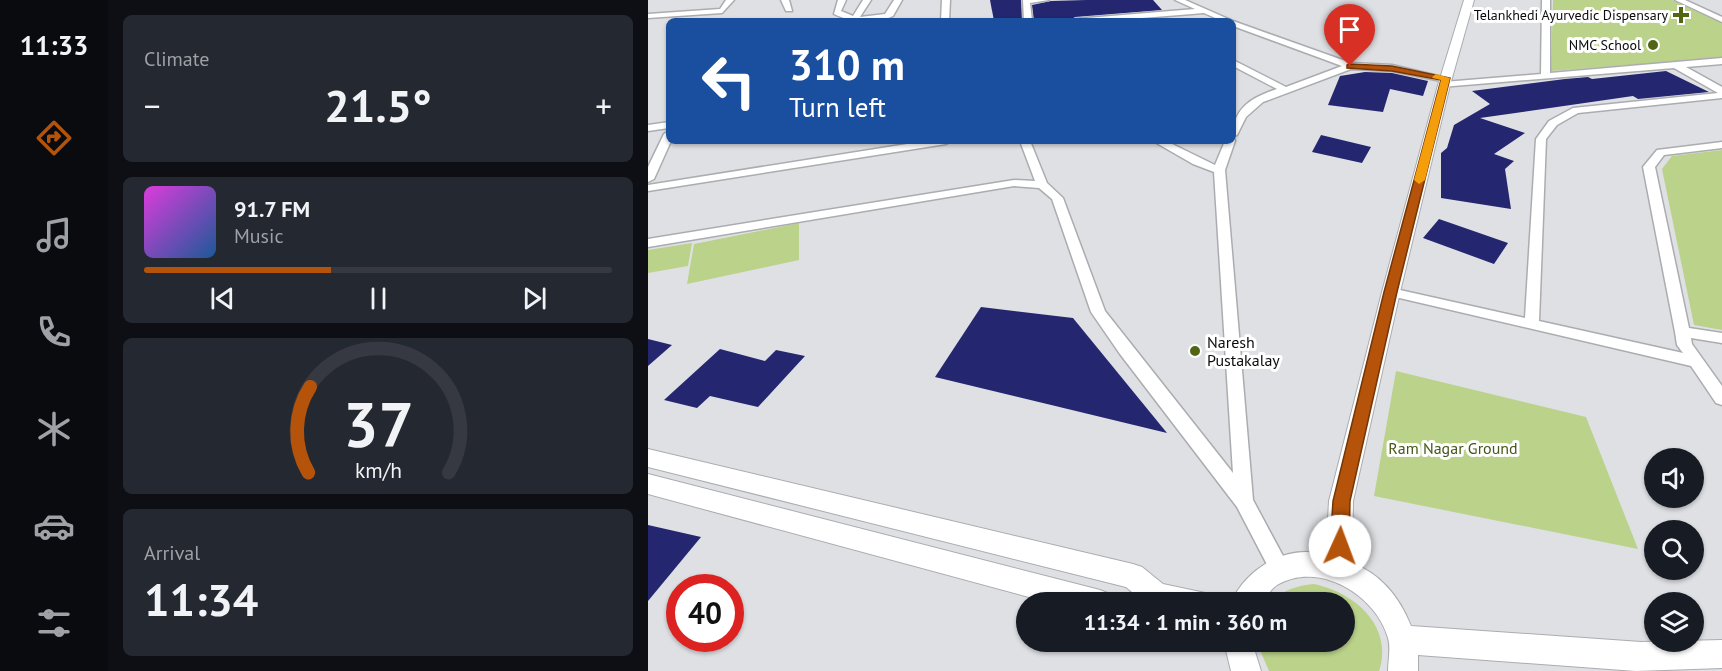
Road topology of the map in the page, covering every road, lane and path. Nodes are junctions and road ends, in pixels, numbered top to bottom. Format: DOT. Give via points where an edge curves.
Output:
graph roads {
  1 [pos="730,0"];
  2 [pos="736,0"];
  3 [pos="786,0"];
  4 [pos="842,0"];
  5 [pos="867,0"];
  6 [pos="898,0"];
  7 [pos="946,0"];
  8 [pos="1045,0"];
  9 [pos="1179,0"];
  10 [pos="1469,0"];
  11 [pos="1546,0"];
  12 [pos="1679,0"];
  13 [pos="789,9"];
  14 [pos="1204,11"];
  15 [pos="648,16"];
  16 [pos="684,18"];
  17 [pos="850,18"];
  18 [pos="856,18"];
  19 [pos="879,18"];
  20 [pos="945,18"];
  21 [pos="1028,18"];
  22 [pos="1114,18"];
  23 [pos="1222,18"];
  24 [pos="1722,20"];
  25 [pos="1236,24"];
  26 [pos="1255,32"];
  27 [pos="1236,34"];
  28 [pos="1722,61"];
  29 [pos="1236,65"];
  30 [pos="1676,65"];
  31 [pos="1350,66"];
  32 [pos="1545,76"];
  33 [pos="1445,82"];
  34 [pos="1285,90"];
  35 [pos="1722,93"];
  36 [pos="1236,115"];
  37 [pos="666,125"];
  38 [pos="648,128"];
  39 [pos="666,140"];
  40 [pos="927,144"];
  41 [pos="1026,144"];
  42 [pos="1164,144"];
  43 [pos="1229,144"];
  44 [pos="1722,145"];
  45 [pos="1219,170"];
  46 [pos="648,179"];
  47 [pos="1041,185"];
  48 [pos="648,188"];
  49 [pos="648,243"];
  50 [pos="1391,292"];
  51 [pos="1532,324"];
  52 [pos="1682,332"];
  53 [pos="1722,338"];
  54 [pos="1697,362"];
  55 [pos="1722,399"];
  56 [pos="648,458"];
  57 [pos="648,484"];
  58 [pos="1244,501"];
  59 [pos="1339,568"];
  60 [pos="1280,569"];
  61 [pos="1058,592"];
  62 [pos="1142,592"];
  63 [pos="1251,592"];
  64 [pos="1403,639"];
  65 [pos="1241,652"];
  66 [pos="1722,654"];
  67 [pos="1584,661"];
  68 [pos="1246,671"];
  69 [pos="1403,671"];
  1 -- 2 [label="street"];
  1 -- 16 [label="street" via="724,10"];
  3 -- 13 [label="street"];
  4 -- 17 [label="street" via="837,12"];
  5 -- 18 [label="street"];
  6 -- 19 [label="street" via="888,16"];
  7 -- 20 [label="street"];
  8 -- 21 [label="street" via="1026,1"];
  9 -- 14 [label="street"];
  10 -- 33 [label="street"];
  11 -- 32 [label="street"];
  12 -- 24 [label="street"];
  14 -- 22 [label="street"];
  14 -- 23 [label="street"];
  15 -- 16 [label="street"];
  25 -- 26 [label="street"];
  26 -- 27 [label="street"];
  26 -- 31 [label="street"];
  28 -- 30 [label="street"];
  29 -- 34 [label="street"];
  30 -- 32 [label="street"];
  30 -- 35 [label="street"];
  31 -- 33 [label="street" via="1392,68"];
  31 -- 34 [label="street"];
  32 -- 33 [label="street"];
  33 -- 50 [label="street"];
  34 -- 36 [label="street" via="1259,98"];
  35 -- 51 [label="street" via="1576,111 1553,123 1540,139"];
  37 -- 38 [label="street"];
  39 -- 46 [label="street"];
  40 -- 48 [label="street"];
  41 -- 47 [label="street"];
  42 -- 45 [label="street"];
  43 -- 45 [label="street"];
  44 -- 52 [label="street" via="1661,152 1649,167"];
  45 -- 58 [label="street"];
  47 -- 49 [label="street" via="1014,183"];
  47 -- 58 [label="street" via="1057,198 1098,312"];
  50 -- 51 [label="street"];
  50 -- 59 [label="street" via="1341,501"];
  51 -- 54 [label="street"];
  52 -- 53 [label="street"];
  52 -- 54 [label="street" via="1685,345"];
  54 -- 55 [label="street"];
  56 -- 62 [label="street" via="1133,576"];
  57 -- 61 [label="street"];
  58 -- 60 [label="street"];
  59 -- 60 [label="street" via="1299,564"];
  59 -- 64 [label="street" via="1379,595 1394,615"];
  60 -- 63 [label="street"];
  64 -- 67 [label="street"];
  64 -- 69 [label="street"];
  65 -- 68 [label="street"];
  66 -- 67 [label="street"];
}
